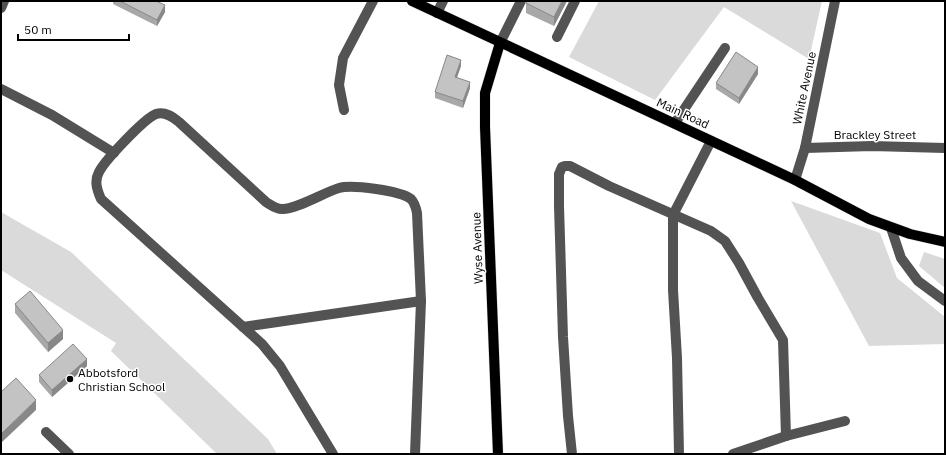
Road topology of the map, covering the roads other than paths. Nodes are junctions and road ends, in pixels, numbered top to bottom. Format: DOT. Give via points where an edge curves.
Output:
graph roads {
  1 [pos="4,1"];
  2 [pos="373,1"];
  3 [pos="412,1"];
  4 [pos="443,1"];
  5 [pos="521,1"];
  6 [pos="575,1"];
  7 [pos="835,1"];
  8 [pos="1,8"];
  9 [pos="437,13"];
  10 [pos="557,38"];
  11 [pos="500,43"];
  12 [pos="725,48"];
  13 [pos="1,89"];
  14 [pos="344,110"];
  15 [pos="675,123"];
  16 [pos="711,141"];
  17 [pos="805,148"];
  18 [pos="945,148"];
  19 [pos="114,153"];
  20 [pos="795,180"];
  21 [pos="673,216"];
  22 [pos="891,228"];
  23 [pos="945,242"];
  24 [pos="421,301"];
  25 [pos="945,301"];
  26 [pos="244,327"];
  27 [pos="845,421"];
  28 [pos="46,432"];
  29 [pos="786,436"];
  30 [pos="69,454"];
  31 [pos="333,454"];
  32 [pos="415,454"];
  33 [pos="498,454"];
  34 [pos="572,454"];
  35 [pos="679,454"];
  36 [pos="733,454"];
  1 -- 8 [label="street"];
  2 -- 14 [label="street" via="343,58 339,85"];
  3 -- 9 [label="main road, Main Road"];
  4 -- 9 [label="street"];
  5 -- 11 [label="street"];
  6 -- 10 [label="street"];
  7 -- 17 [label="street, White Avenue"];
  9 -- 11 [label="main road, Main Road"];
  11 -- 15 [label="main road, Main Road"];
  11 -- 33 [label="main road, Wyse Avenue" via="485,93"];
  12 -- 15 [label="street"];
  13 -- 19 [label="street" via="52,115"];
  15 -- 16 [label="main road, Main Road"];
  16 -- 20 [label="main road, Main Road"];
  16 -- 21 [label="street"];
  17 -- 18 [label="street, Brackley Street"];
  17 -- 20 [label="street, White Avenue"];
  19 -- 24 [label="street" via="144,123 156,114 164,114 179,122 266,202 276,208 288,208 336,189 354,186 405,196 416,206"];
  19 -- 26 [label="street" via="98,172 96,189 101,198"];
  20 -- 22 [label="main road, Main Road"];
  21 -- 29 [label="street" via="711,231 725,241 782,336 785,347"];
  21 -- 34 [label="street" via="570,166 562,167 560,170 563,337"];
  21 -- 35 [label="street"];
  22 -- 23 [label="main road, Main Road"];
  22 -- 25 [label="street" via="901,258 918,281"];
  24 -- 26 [label="street"];
  24 -- 32 [label="street"];
  26 -- 31 [label="street" via="280,366"];
  27 -- 29 [label="street"];
  28 -- 30 [label="street"];
  29 -- 36 [label="street"];
}
